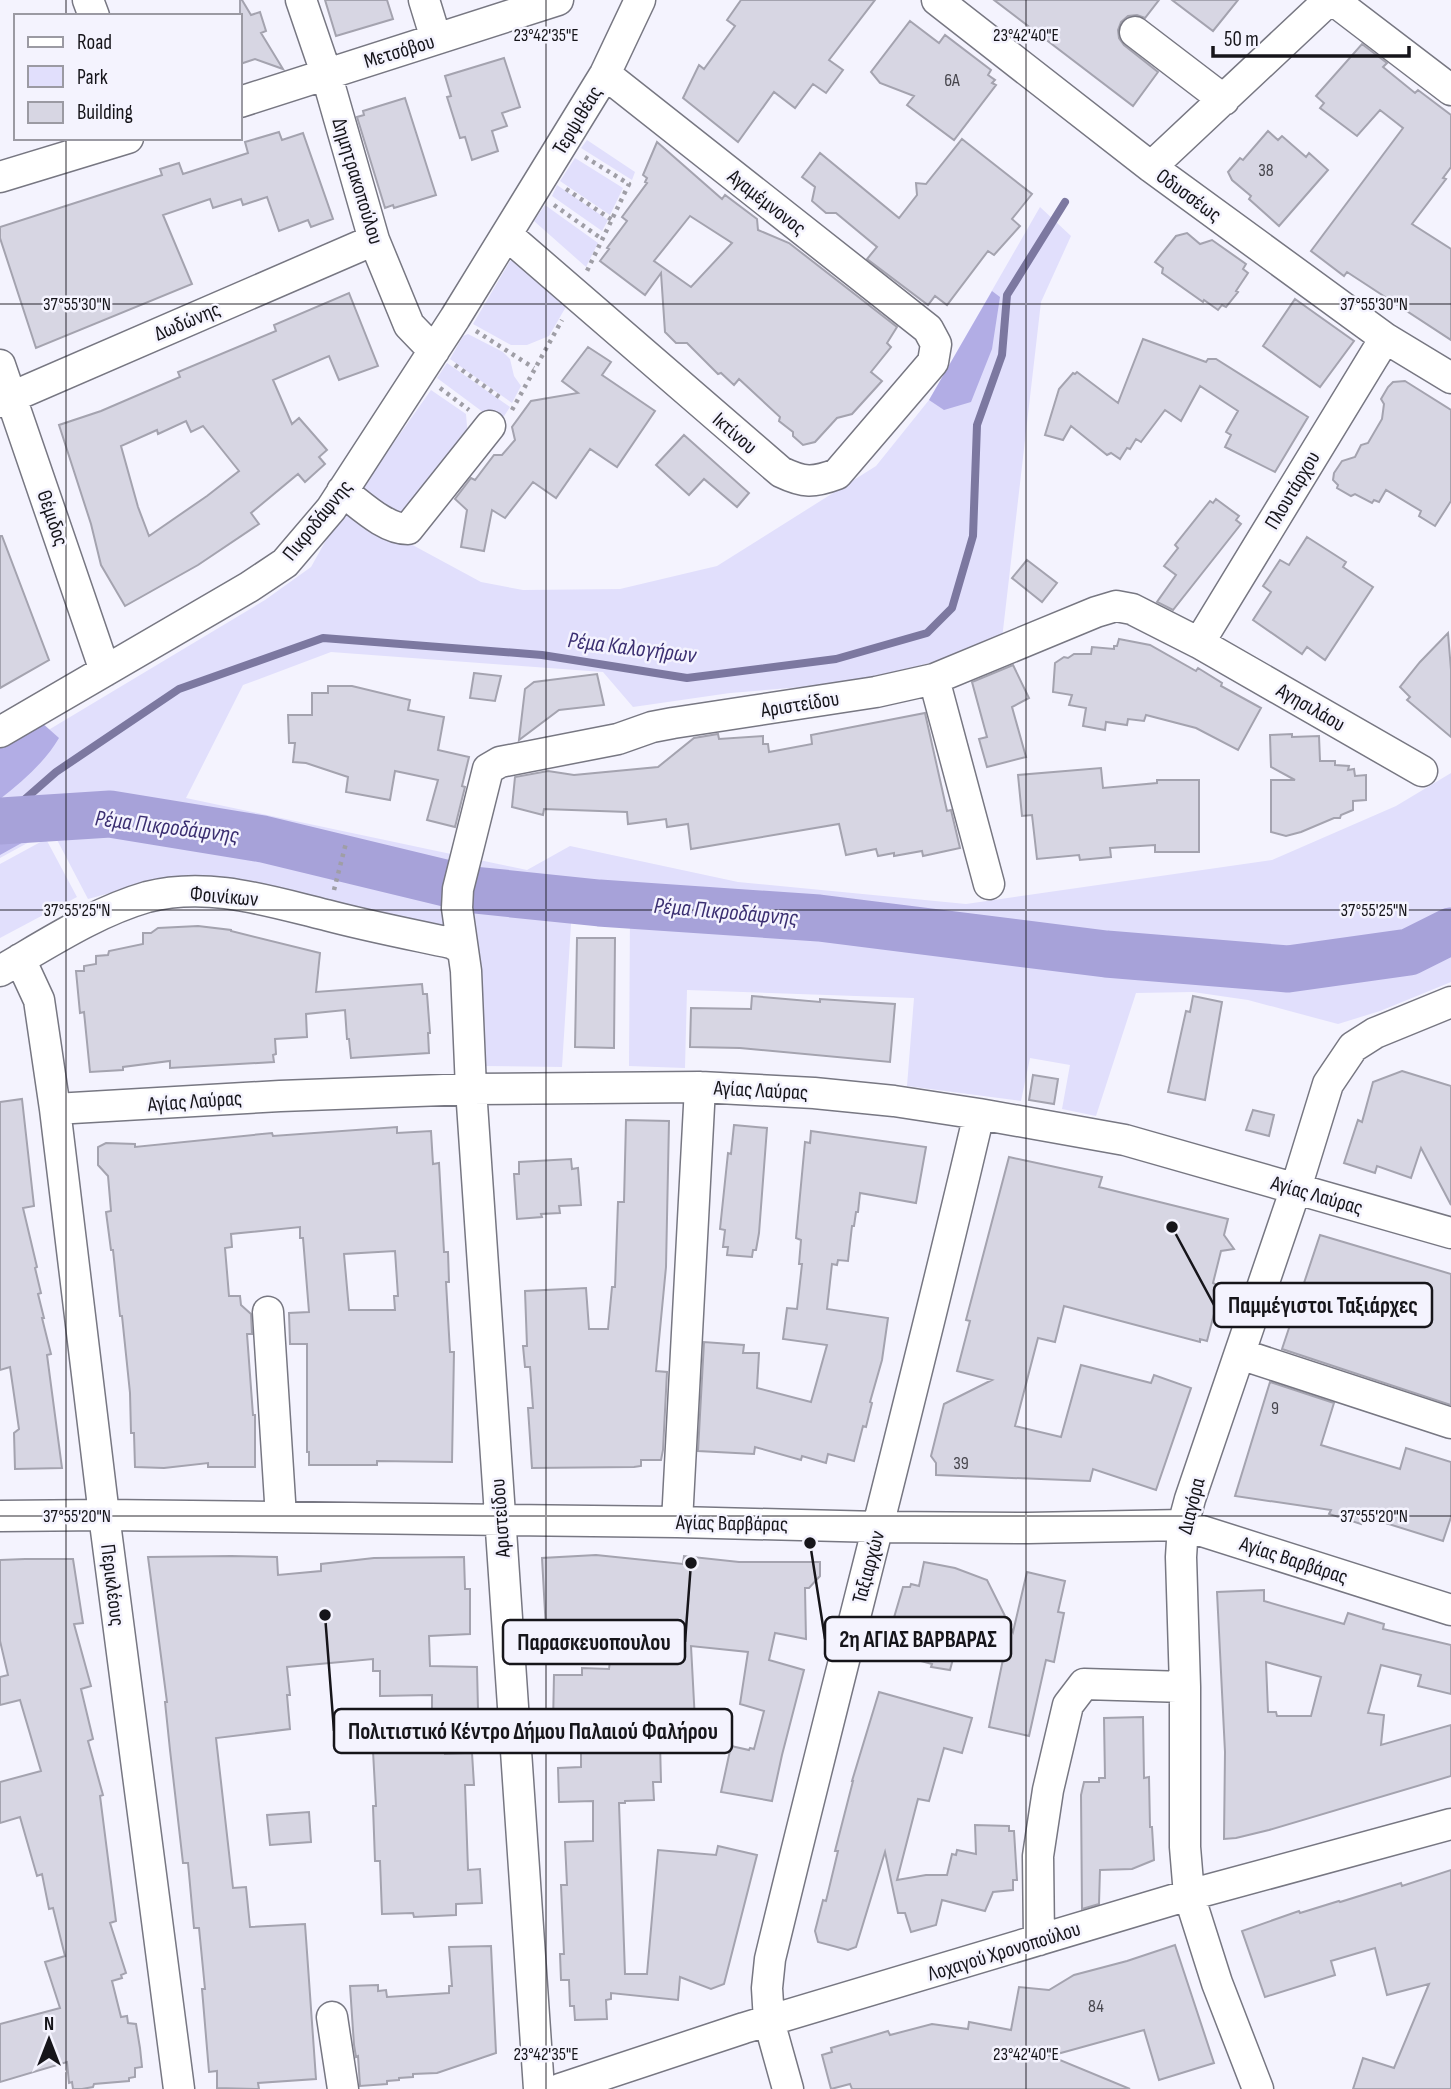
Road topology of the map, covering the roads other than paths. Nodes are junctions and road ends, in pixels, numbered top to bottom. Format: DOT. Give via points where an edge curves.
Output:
graph roads {
  1 [pos="301,0"];
  2 [pos="424,0"];
  3 [pos="558,0"];
  4 [pos="640,0"];
  5 [pos="937,0"];
  6 [pos="1331,0"];
  7 [pos="1135,32"];
  8 [pos="436,39"];
  9 [pos="326,73"];
  10 [pos="605,74"];
  11 [pos="1451,90"];
  12 [pos="1224,100"];
  13 [pos="242,101"];
  14 [pos="121,140"];
  15 [pos="1151,167"];
  16 [pos="0,177"];
  17 [pos="507,235"];
  18 [pos="374,240"];
  19 [pos="928,329"];
  20 [pos="1385,338"];
  21 [pos="427,362"];
  22 [pos="0,365"];
  23 [pos="1451,378"];
  24 [pos="6,399"];
  25 [pos="489,426"];
  26 [pos="342,491"];
  27 [pos="1199,643"];
  28 [pos="105,671"];
  29 [pos="934,679"];
  30 [pos="0,732"];
  31 [pos="1422,771"];
  32 [pos="989,884"];
  33 [pos="461,948"];
  34 [pos="10,965"];
  35 [pos="1451,1002"];
  36 [pos="700,1087"];
  37 [pos="471,1088"];
  38 [pos="55,1110"];
  39 [pos="979,1114"];
  40 [pos="1296,1188"];
  41 [pos="1451,1233"];
  42 [pos="268,1312"];
  43 [pos="1240,1354"];
  44 [pos="1451,1423"];
  45 [pos="104,1515"];
  46 [pos="0,1516"];
  47 [pos="281,1517"];
  48 [pos="500,1520"];
  49 [pos="677,1522"];
  50 [pos="1183,1525"];
  51 [pos="879,1527"];
  52 [pos="1451,1610"];
  53 [pos="1185,1687"];
  54 [pos="1451,1824"];
  55 [pos="1189,1895"];
  56 [pos="1039,1940"];
  57 [pos="332,2017"];
  58 [pos="769,2021"];
  59 [pos="179,2089"];
  60 [pos="343,2089"];
  61 [pos="539,2089"];
  62 [pos="561,2089"];
  63 [pos="788,2089"];
  64 [pos="1258,2089"];
  1 -- 9 [label="street, Δημητρακοπούλου"];
  2 -- 8 [label="street"];
  3 -- 8 [label="street, Μετσόβου"];
  4 -- 10 [label="street, Τερψιθέας"];
  5 -- 15 [label="street, Οδυσσέως"];
  6 -- 11 [label="street"];
  6 -- 12 [label="street"];
  7 -- 12 [label="street"];
  8 -- 9 [label="street, Μετσόβου"];
  9 -- 13 [label="street, Μετσόβου"];
  9 -- 18 [label="street, Δημητρακοπούλου"];
  10 -- 17 [label="street, Τερψιθέας"];
  10 -- 19 [label="street, Αγαμέμνονος"];
  12 -- 15 [label="street"];
  14 -- 16 [label="street"];
  15 -- 20 [label="street, Οδυσσέως"];
  17 -- 19 [label="street, Ικτίνου" via="780,472 799,481 837,474 933,362 936,344"];
  17 -- 21 [label="street, Πικροδάφνης"];
  18 -- 21 [label="street, Δημητρακοπούλου"];
  18 -- 24 [label="street, Δωδώνης"];
  20 -- 23 [label="street, Οδυσσέως"];
  20 -- 27 [label="street, Πλουτάρχου"];
  21 -- 26 [label="street, Πικροδάφνης"];
  22 -- 24 [label="street, Θέμιδος"];
  24 -- 28 [label="street, Θέμιδος"];
  25 -- 26 [label="street" via="408,529 385,522"];
  26 -- 28 [label="street, Πικροδάφνης" via="285,563"];
  27 -- 29 [label="street, Αριστείδου" via="1132,609 1116,606"];
  27 -- 31 [label="street, Αγησιλάου"];
  28 -- 30 [label="street, Πικροδάφνης"];
  29 -- 32 [label="street"];
  29 -- 33 [label="street, Αριστείδου" via="673,723 618,740 493,765 486,775 458,889"];
  33 -- 34 [label="street, Φοινίκων" via="250,896 185,892 149,897 102,913"];
  33 -- 37 [label="street, Αριστείδου"];
  34 -- 38 [label="street, Περικλέους" via="30,977 39,1000"];
  35 -- 40 [label="street, Διαγόρα" via="1375,1033 1353,1047 1328,1084"];
  36 -- 37 [label="street, Αγίας Λαύρας"];
  36 -- 39 [label="street, Αγίας Λαύρας" via="814,1093"];
  36 -- 49 [label="street"];
  37 -- 38 [label="street, Αγίας Λαύρας"];
  37 -- 48 [label="street, Αριστείδου"];
  38 -- 45 [label="street, Περικλέους"];
  39 -- 40 [label="street, Αγίας Λαύρας" via="1125,1140"];
  39 -- 51 [label="street, Ταξιαρχών"];
  40 -- 41 [label="street, Αγίας Λαύρας"];
  40 -- 43 [label="street, Διαγόρα"];
  42 -- 47 [label="street"];
  43 -- 44 [label="street"];
  43 -- 50 [label="street, Διαγόρα"];
  45 -- 46 [label="street, Αγίας Βαρβάρας"];
  45 -- 47 [label="street, Αγίας Βαρβάρας"];
  45 -- 59 [label="street, Περικλέους"];
  47 -- 48 [label="street, Αγίας Βαρβάρας"];
  48 -- 49 [label="street, Αγίας Βαρβάρας"];
  48 -- 61 [label="street, Αριστείδου"];
  49 -- 51 [label="street, Αγίας Βαρβάρας"];
  50 -- 51 [label="street, Αγίας Βαρβάρας"];
  50 -- 52 [label="street, Αγίας Βαρβάρας"];
  50 -- 53 [label="street, Διαγόρα"];
  51 -- 58 [label="street, Ταξιαρχών" via="770,1959"];
  53 -- 55 [label="street, Διαγόρα"];
  53 -- 56 [label="street" via="1084,1684 1068,1705 1038,1856"];
  54 -- 55 [label="street, Λοχαγού Χρονοπούλου"];
  55 -- 56 [label="street, Λοχαγού Χρονοπούλου"];
  55 -- 64 [label="street, Διαγόρα"];
  56 -- 58 [label="street, Λοχαγού Χρονοπούλου"];
  57 -- 60 [label="street"];
  58 -- 62 [label="street, Λοχαγού Χρονοπούλου"];
  58 -- 63 [label="street, Ταξιαρχών"];
}
